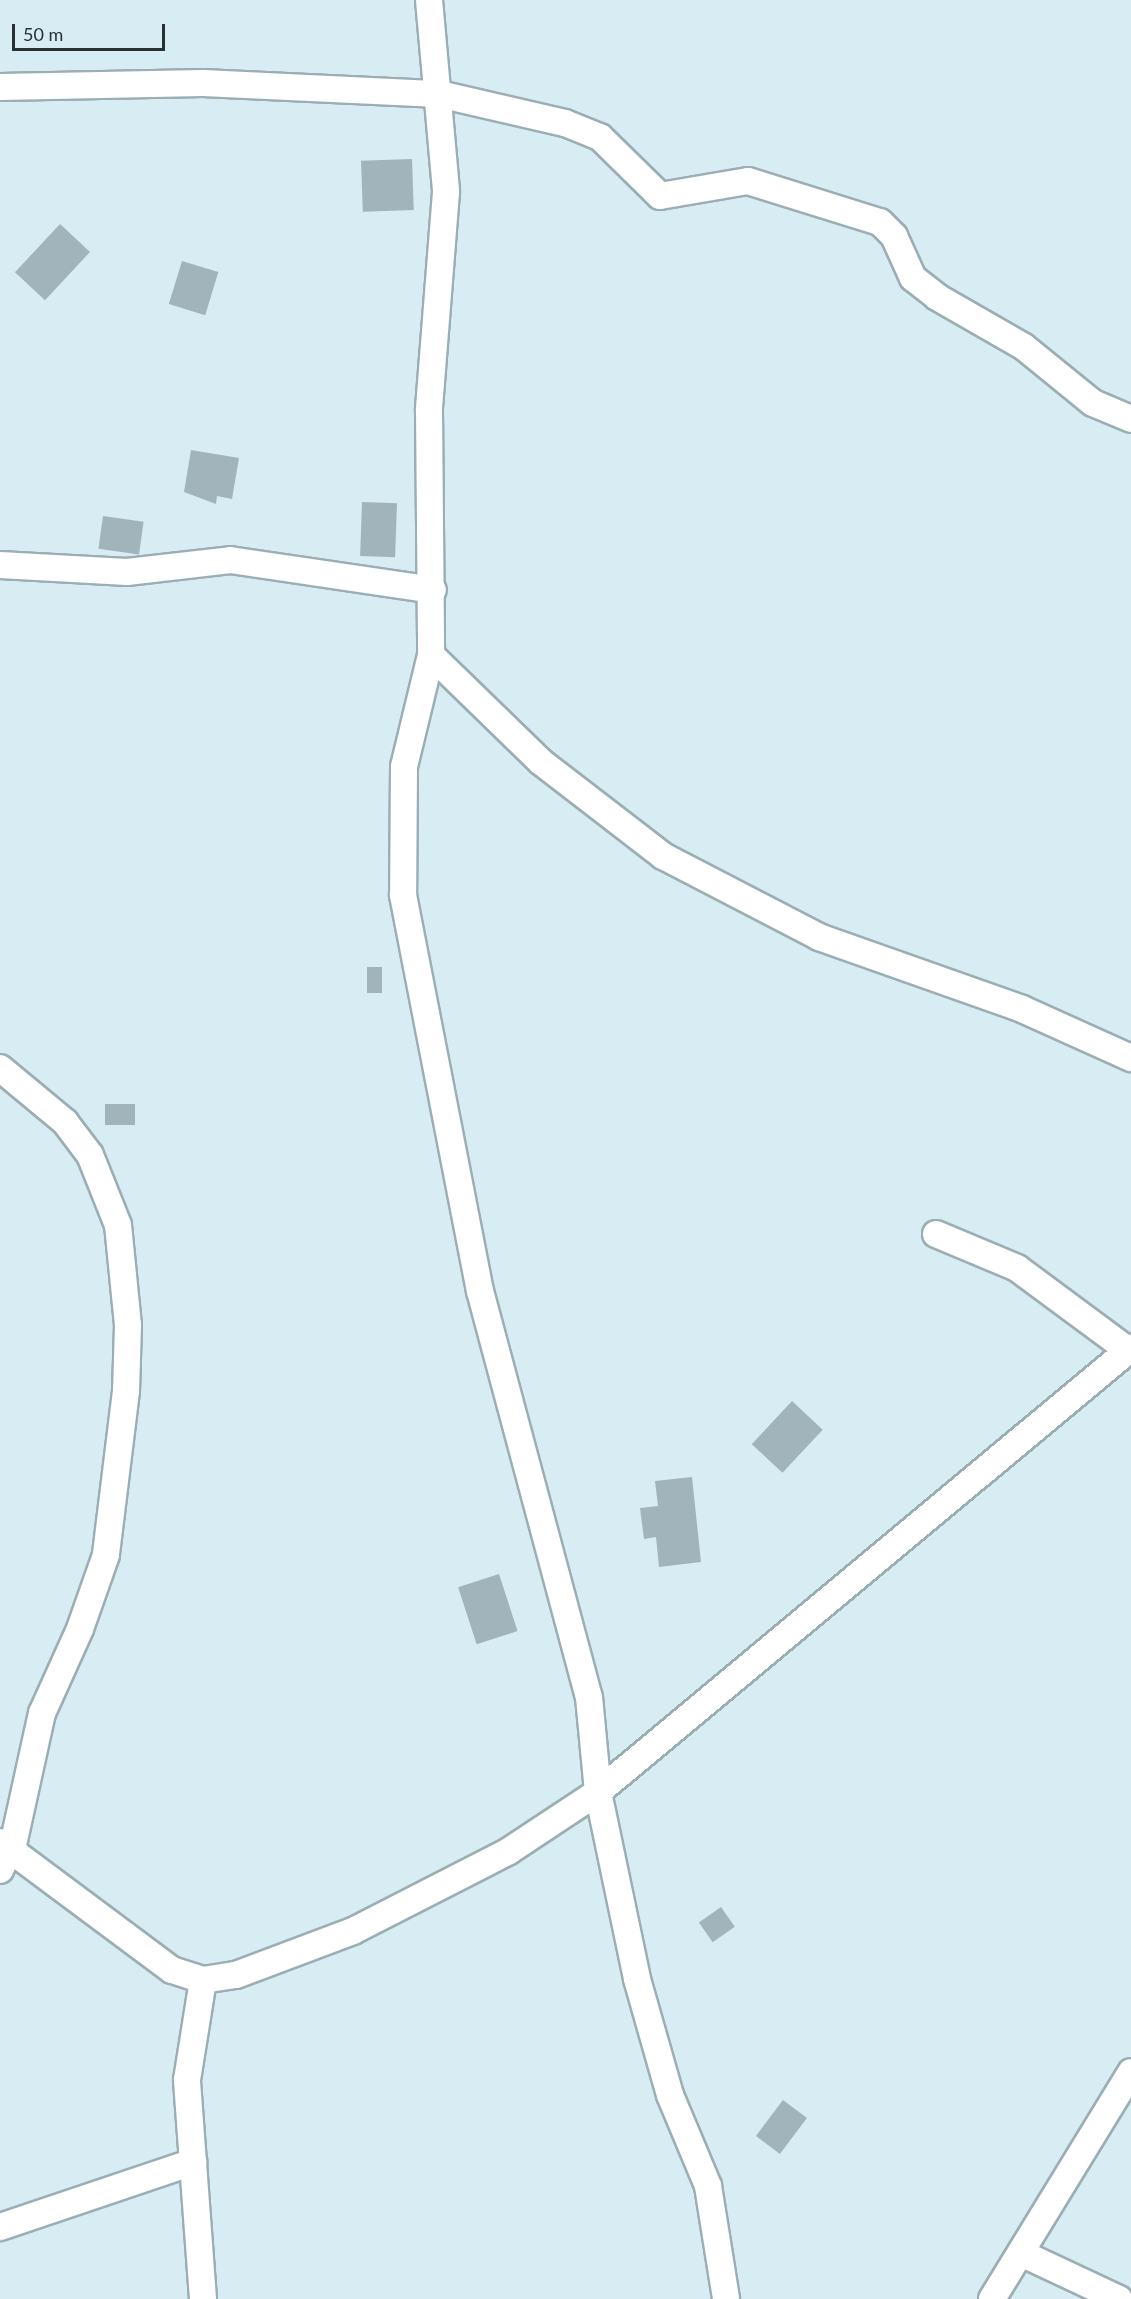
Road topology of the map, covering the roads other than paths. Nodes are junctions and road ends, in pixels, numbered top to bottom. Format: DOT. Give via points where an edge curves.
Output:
graph roads {
  1 [pos="429,0"];
  2 [pos="0,87"];
  3 [pos="439,94"];
  4 [pos="1131,419"];
  5 [pos="0,565"];
  6 [pos="433,590"];
  7 [pos="431,655"];
  8 [pos="1131,1058"];
  9 [pos="0,1068"];
  10 [pos="936,1234"];
  11 [pos="1130,1349"];
  12 [pos="598,1792"];
  13 [pos="6,1853"];
  14 [pos="203,1980"];
  15 [pos="1131,2072"];
  16 [pos="193,2162"];
  17 [pos="0,2227"];
  18 [pos="1023,2254"];
  19 [pos="203,2299"];
  20 [pos="726,2299"];
  21 [pos="992,2299"];
  22 [pos="1119,2299"];
  1 -- 3 [label="street"];
  2 -- 3 [label="street" via="203,83"];
  3 -- 4 [label="street" via="565,123 600,137 660,196 748,181 880,222 894,236 913,278 937,297 1024,347 1093,403"];
  3 -- 6 [label="street" via="446,192 429,410"];
  5 -- 6 [label="street" via="128,572 230,560"];
  6 -- 7 [label="street"];
  7 -- 8 [label="street" via="541,762 663,856 819,937 1022,1009"];
  7 -- 12 [label="street" via="404,767 403,895 480,1292 590,1697"];
  9 -- 13 [label="street" via="65,1122 90,1155 118,1225 128,1324 106,1555 80,1629 42,1713"];
  10 -- 11 [label="street" via="1017,1268"];
  11 -- 12 [label="street"];
  12 -- 14 [label="street" via="509,1851 353,1931 236,1975"];
  12 -- 20 [label="street" via="653,2040 708,2186"];
  13 -- 14 [label="street" via="172,1970"];
  14 -- 16 [label="street" via="188,2080"];
  15 -- 18 [label="street"];
  16 -- 17 [label="street"];
  16 -- 19 [label="street"];
  18 -- 21 [label="street"];
  18 -- 22 [label="street"];
}
